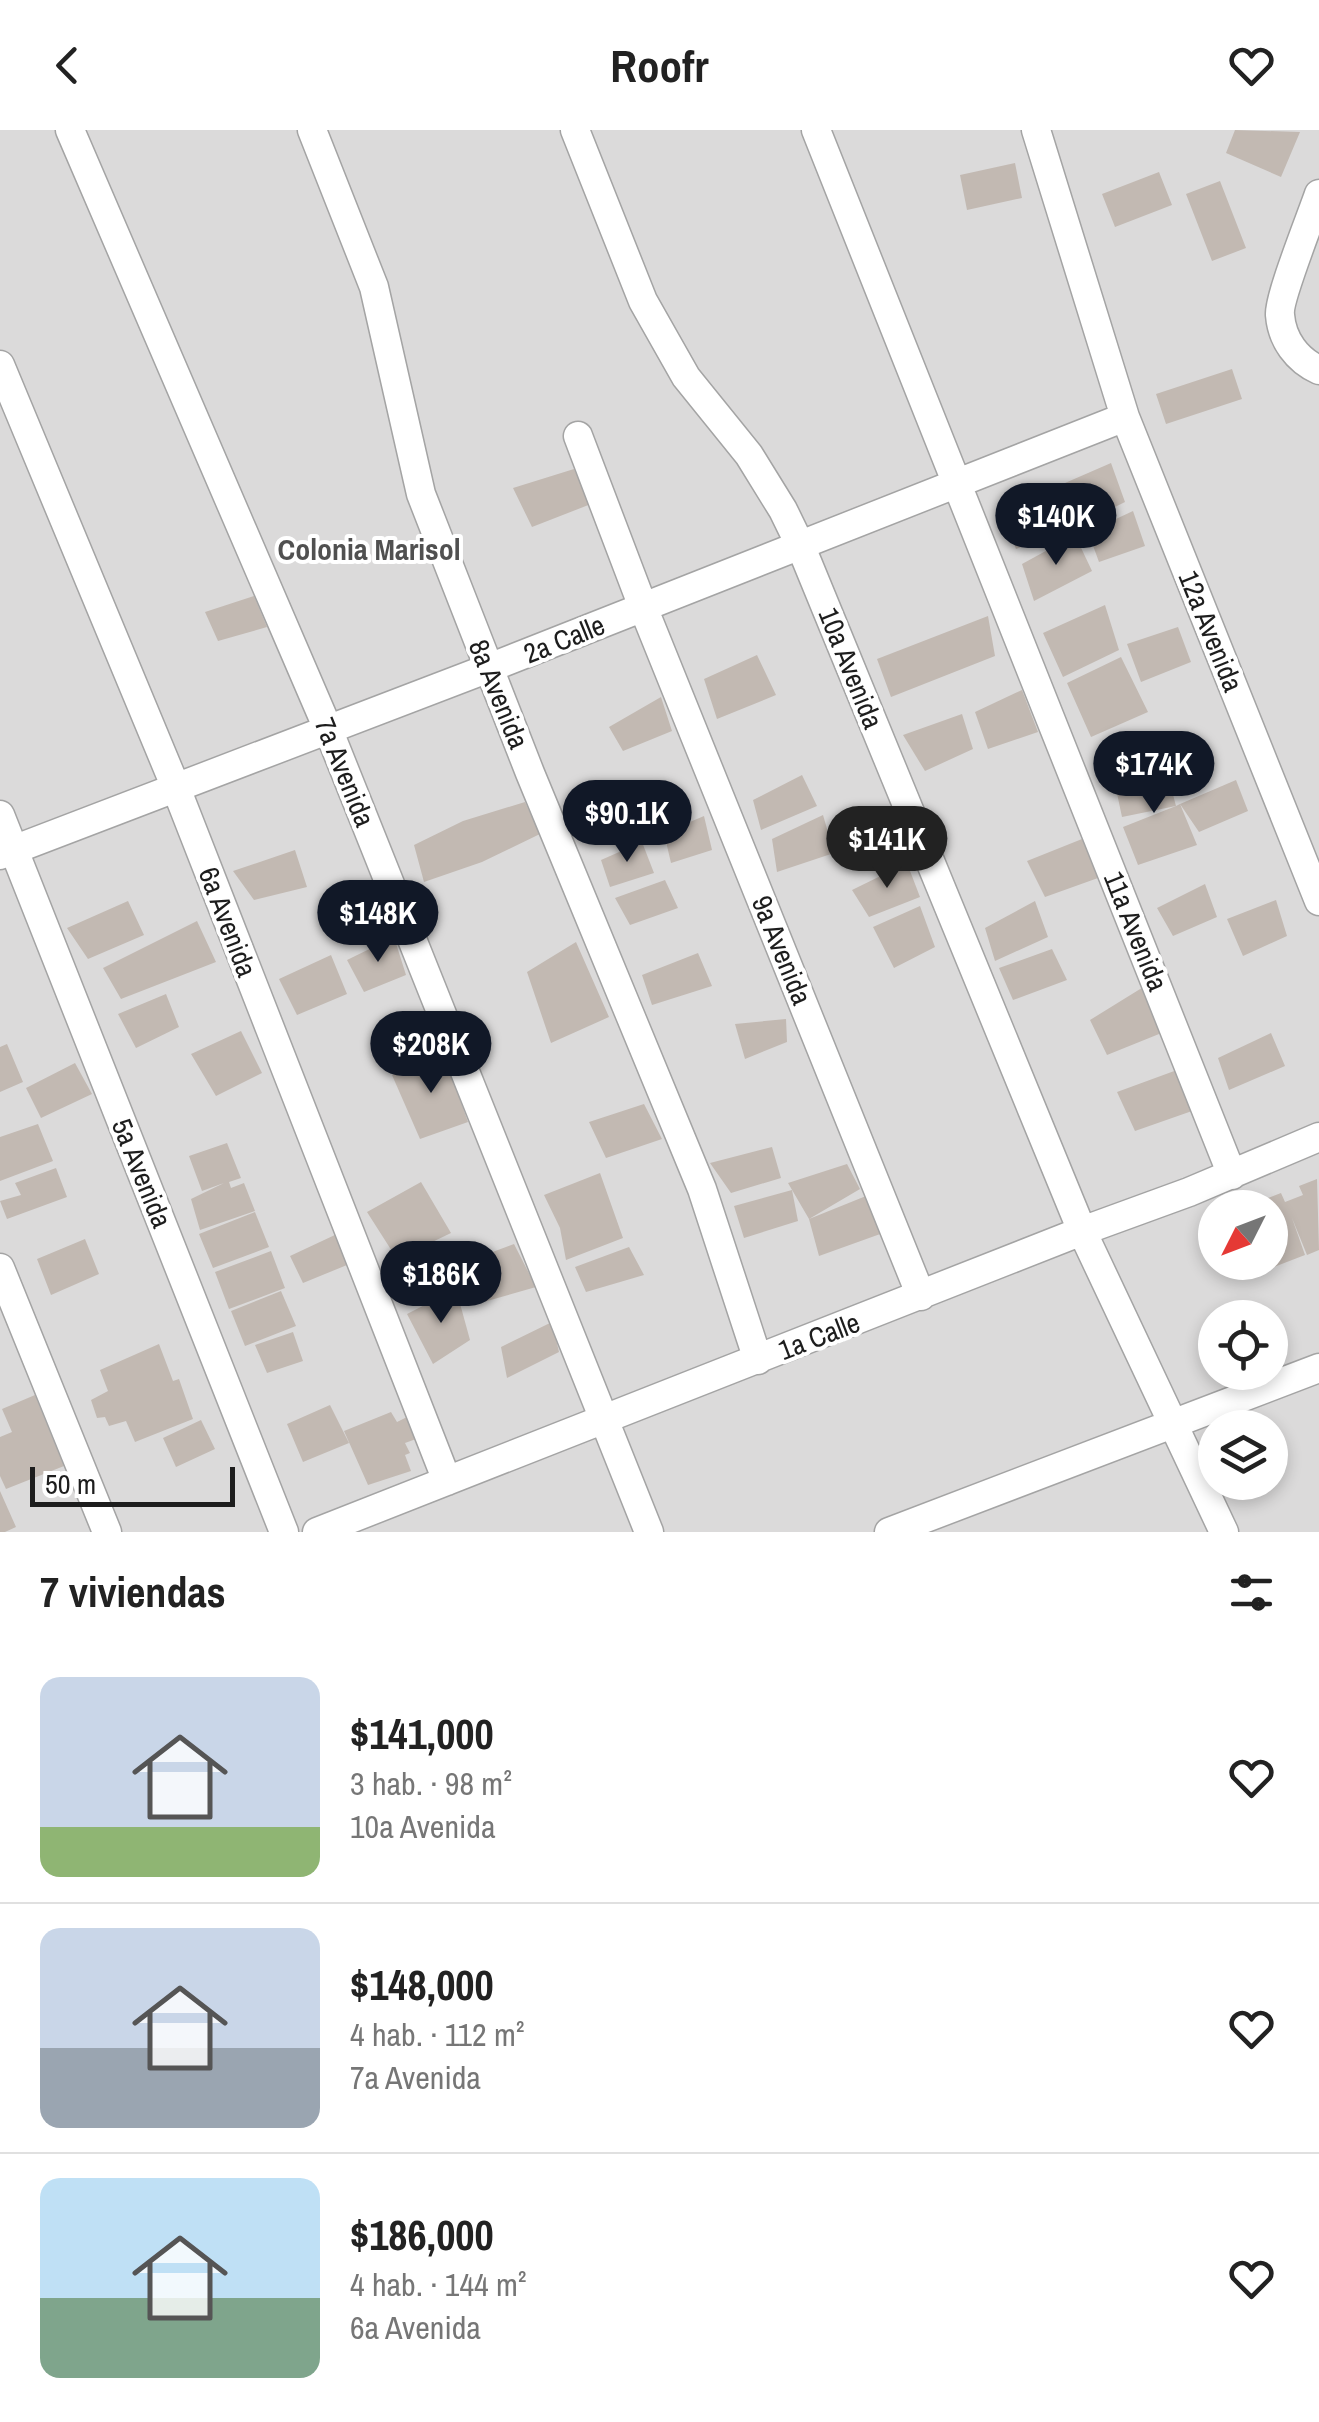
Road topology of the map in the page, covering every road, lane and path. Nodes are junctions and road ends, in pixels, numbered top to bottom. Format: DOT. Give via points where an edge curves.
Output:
graph roads {
  1 [pos="70,130"];
  2 [pos="312,130"];
  3 [pos="575,130"];
  4 [pos="816,130"];
  5 [pos="1036,130"];
  6 [pos="1319,194"];
  7 [pos="0,365"];
  8 [pos="1312,367"];
  9 [pos="1126,417"];
  10 [pos="578,436"];
  11 [pos="958,484"];
  12 [pos="801,547"];
  13 [pos="643,607"];
  14 [pos="489,668"];
  15 [pos="328,730"];
  16 [pos="176,788"];
  17 [pos="0,815"];
  18 [pos="7,852"];
  19 [pos="1319,901"];
  20 [pos="1319,1138"];
  21 [pos="1232,1175"];
  22 [pos="1082,1231"];
  23 [pos="0,1268"];
  24 [pos="921,1296"];
  25 [pos="758,1360"];
  26 [pos="1319,1368"];
  27 [pos="605,1420"];
  28 [pos="1172,1426"];
  29 [pos="447,1482"];
  30 [pos="106,1532"];
  31 [pos="284,1532"];
  32 [pos="317,1532"];
  33 [pos="649,1532"];
  34 [pos="888,1532"];
  35 [pos="1224,1532"];
  1 -- 15 [label="street, 7a Avenida"];
  2 -- 14 [label="street, 8a Avenida" via="374,287 421,494"];
  3 -- 12 [label="street, 10a Avenida" via="643,301 686,376 784,510"];
  4 -- 11 [label="street, 11a Avenida"];
  5 -- 9 [label="street, 12a Avenida"];
  6 -- 8 [label="street" via="1279,312 1287,343"];
  7 -- 16 [label="street, 6a Avenida"];
  9 -- 11 [label="street, 2a Calle"];
  9 -- 19 [label="street, 12a Avenida"];
  10 -- 13 [label="street, 9a Avenida"];
  11 -- 12 [label="street, 2a Calle"];
  11 -- 21 [label="street, 11a Avenida"];
  12 -- 13 [label="street, 2a Calle"];
  12 -- 22 [label="street, 10a Avenida"];
  13 -- 14 [label="street, 2a Calle"];
  13 -- 24 [label="street, 9a Avenida"];
  14 -- 15 [label="street, 2a Calle"];
  14 -- 25 [label="street, 8a Avenida" via="702,1188"];
  15 -- 16 [label="street, 2a Calle"];
  15 -- 27 [label="street, 7a Avenida"];
  16 -- 18 [label="street, 2a Calle"];
  16 -- 29 [label="street, 6a Avenida"];
  17 -- 18 [label="street, 5a Avenida"];
  18 -- 31 [label="street, 5a Avenida"];
  20 -- 21 [label="street, 1a Calle"];
  21 -- 22 [label="street, 1a Calle"];
  22 -- 24 [label="street, 1a Calle"];
  22 -- 28 [label="street, 10a Avenida"];
  23 -- 30 [label="street"];
  24 -- 25 [label="street, 1a Calle"];
  25 -- 27 [label="street, 1a Calle"];
  26 -- 28 [label="street"];
  27 -- 29 [label="street, 1a Calle"];
  27 -- 33 [label="street, 7a Avenida"];
  28 -- 34 [label="street"];
  28 -- 35 [label="street, 10a Avenida"];
  29 -- 32 [label="street, 1a Calle"];
}
